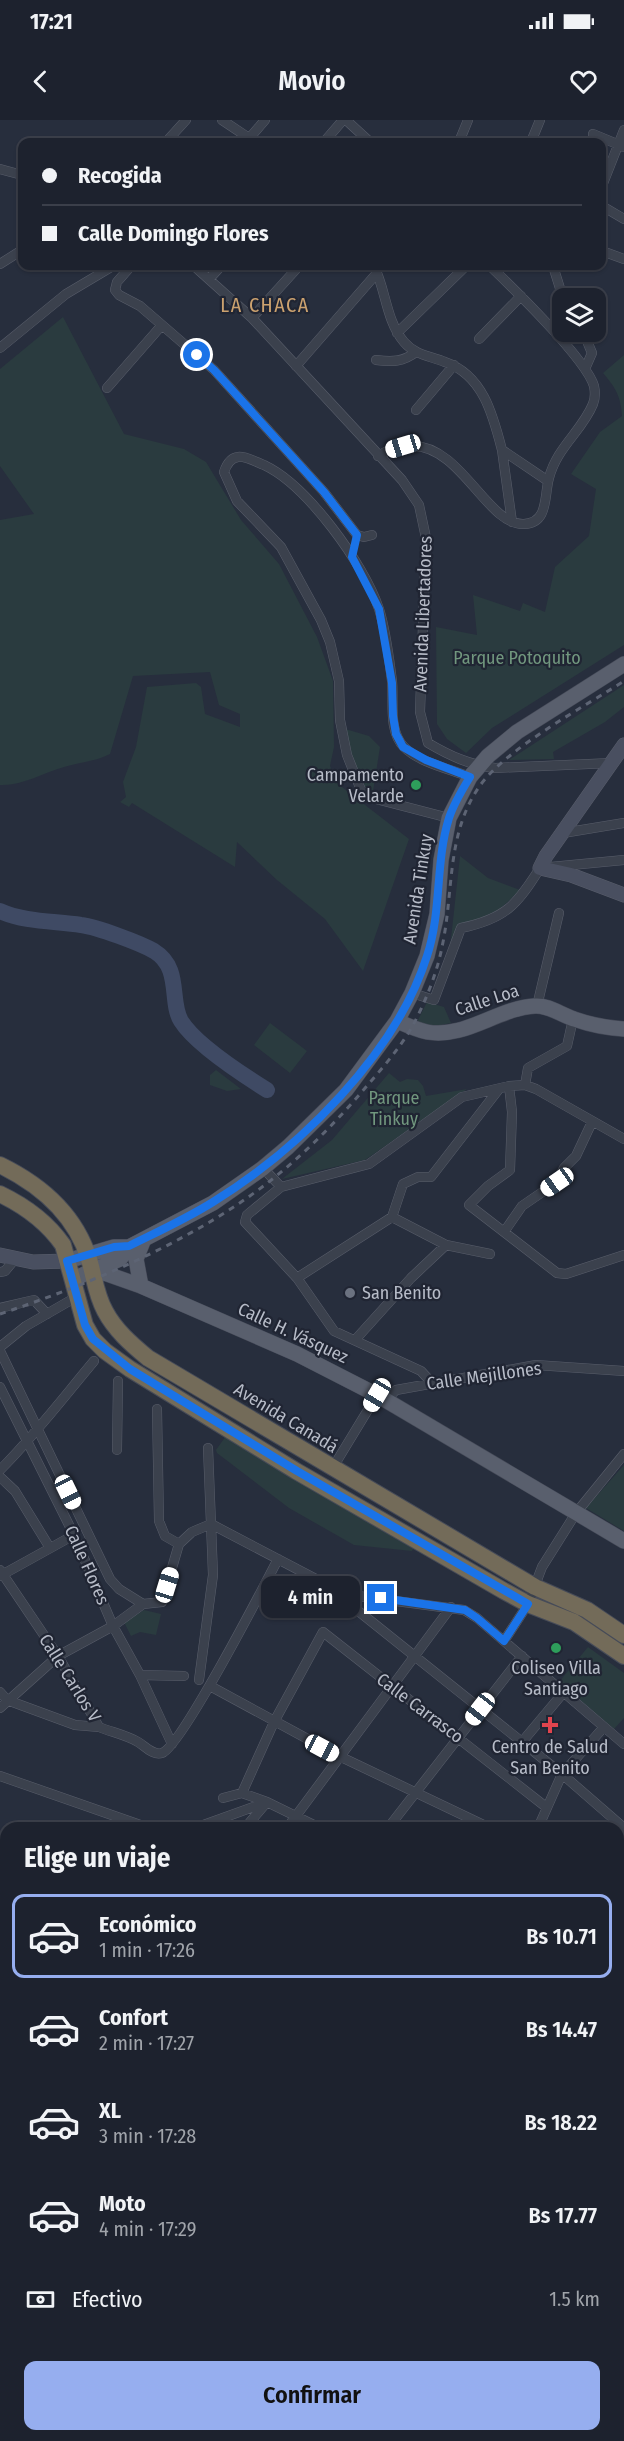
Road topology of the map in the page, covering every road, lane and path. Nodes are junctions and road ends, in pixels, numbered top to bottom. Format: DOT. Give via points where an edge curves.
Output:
graph roads {
  1 [pos="186,120"];
  2 [pos="222,120"];
  3 [pos="265,120"];
  4 [pos="345,120"];
  5 [pos="362,120"];
  6 [pos="468,120"];
  7 [pos="540,120"];
  8 [pos="357,130"];
  9 [pos="624,130"];
  10 [pos="593,134"];
  11 [pos="170,138"];
  12 [pos="245,138"];
  13 [pos="251,138"];
  14 [pos="328,138"];
  15 [pos="366,138"];
  16 [pos="461,138"];
  17 [pos="533,138"];
  18 [pos="602,138"];
  19 [pos="606,140"];
  20 [pos="621,146"];
  21 [pos="0,169"];
  22 [pos="18,174"];
  23 [pos="606,178"];
  24 [pos="606,208"];
  25 [pos="624,219"];
  26 [pos="606,252"];
  27 [pos="18,253"];
  28 [pos="624,259"];
  29 [pos="0,264"];
  30 [pos="106,270"];
  31 [pos="128,270"];
  32 [pos="199,270"];
  33 [pos="217,270"];
  34 [pos="295,270"];
  35 [pos="375,270"];
  36 [pos="376,270"];
  37 [pos="462,270"];
  38 [pos="494,270"];
  39 [pos="554,270"];
  40 [pos="210,278"];
  41 [pos="560,288"];
  42 [pos="521,296"];
  43 [pos="252,318"];
  44 [pos="162,325"];
  45 [pos="397,333"];
  46 [pos="479,339"];
  47 [pos="587,342"];
  48 [pos="0,348"];
  49 [pos="416,352"];
  50 [pos="376,360"];
  51 [pos="454,365"];
  52 [pos="296,366"];
  53 [pos="585,369"];
  54 [pos="107,388"];
  55 [pos="416,410"];
  56 [pos="502,450"];
  57 [pos="378,456"];
  58 [pos="548,481"];
  59 [pos="512,522"];
  60 [pos="357,535"];
  61 [pos="372,536"];
  62 [pos="352,557"];
  63 [pos="624,664"];
  64 [pos="624,747"];
  65 [pos="612,763"];
  66 [pos="475,772"];
  67 [pos="449,818"];
  68 [pos="624,823"];
  69 [pos="563,833"];
  70 [pos="624,860"];
  71 [pos="540,868"];
  72 [pos="624,895"];
  73 [pos="559,913"];
  74 [pos="412,993"];
  75 [pos="537,1006"];
  76 [pos="573,1019"];
  77 [pos="396,1021"];
  78 [pos="624,1029"];
  79 [pos="525,1084"];
  80 [pos="504,1087"];
  81 [pos="592,1122"];
  82 [pos="624,1138"];
  83 [pos="0,1166"];
  84 [pos="263,1168"];
  85 [pos="280,1187"];
  86 [pos="0,1194"];
  87 [pos="392,1217"];
  88 [pos="504,1232"];
  89 [pos="144,1239"];
  90 [pos="446,1245"];
  91 [pos="490,1254"];
  92 [pos="0,1255"];
  93 [pos="624,1255"];
  94 [pos="15,1259"];
  95 [pos="67,1261"];
  96 [pos="90,1263"];
  97 [pos="0,1272"];
  98 [pos="297,1278"];
  99 [pos="73,1279"];
  100 [pos="141,1286"];
  101 [pos="78,1296"];
  102 [pos="0,1308"];
  103 [pos="103,1309"];
  104 [pos="46,1314"];
  105 [pos="83,1318"];
  106 [pos="355,1340"];
  107 [pos="0,1347"];
  108 [pos="0,1351"];
  109 [pos="94,1361"];
  110 [pos="624,1371"];
  111 [pos="118,1381"];
  112 [pos="432,1383"];
  113 [pos="0,1387"];
  114 [pos="381,1398"];
  115 [pos="157,1409"];
  116 [pos="37,1428"];
  117 [pos="28,1442"];
  118 [pos="208,1448"];
  119 [pos="117,1450"];
  120 [pos="624,1454"];
  121 [pos="332,1469"];
  122 [pos="0,1470"];
  123 [pos="0,1478"];
  124 [pos="576,1513"];
  125 [pos="211,1524"];
  126 [pos="74,1535"];
  127 [pos="624,1541"];
  128 [pos="179,1544"];
  129 [pos="50,1548"];
  130 [pos="278,1559"];
  131 [pos="1,1574"];
  132 [pos="535,1587"];
  133 [pos="344,1595"];
  134 [pos="143,1604"];
  135 [pos="528,1604"];
  136 [pos="451,1607"];
  137 [pos="113,1626"];
  138 [pos="624,1635"];
  139 [pos="504,1641"];
  140 [pos="58,1656"];
  141 [pos="522,1656"];
  142 [pos="624,1656"];
  143 [pos="414,1658"];
  144 [pos="140,1675"];
  145 [pos="184,1676"];
  146 [pos="199,1680"];
  147 [pos="210,1686"];
  148 [pos="392,1687"];
  149 [pos="0,1692"];
  150 [pos="563,1693"];
  151 [pos="8,1700"];
  152 [pos="0,1708"];
  153 [pos="480,1709"];
  154 [pos="274,1722"];
  155 [pos="99,1727"];
  156 [pos="604,1727"];
  157 [pos="458,1737"];
  158 [pos="522,1742"];
  159 [pos="624,1743"];
  160 [pos="172,1744"];
  161 [pos="339,1756"];
  162 [pos="562,1774"];
  163 [pos="0,1776"];
  164 [pos="417,1793"];
  165 [pos="242,1794"];
  166 [pos="223,1798"];
  167 [pos="267,1802"];
  168 [pos="546,1806"];
  169 [pos="295,1817"];
  170 [pos="132,1822"];
  171 [pos="212,1822"];
  172 [pos="250,1822"];
  173 [pos="291,1822"];
  174 [pos="306,1822"];
  175 [pos="393,1822"];
  176 [pos="477,1822"];
  177 [pos="540,1822"];
  178 [pos="614,1822"];
  1 -- 11 [label="street"];
  2 -- 12 [label="street"];
  3 -- 13 [label="street"];
  4 -- 8 [label="street"];
  4 -- 14 [label="street"];
  5 -- 8 [label="street"];
  6 -- 16 [label="street"];
  7 -- 17 [label="street"];
  8 -- 15 [label="street"];
  9 -- 20 [label="street"];
  10 -- 18 [label="street"];
  19 -- 20 [label="street"];
  20 -- 23 [label="street"];
  21 -- 22 [label="street"];
  24 -- 25 [label="street"];
  26 -- 28 [label="street"];
  27 -- 29 [label="street"];
  30 -- 48 [label="street" via="66,294"];
  31 -- 44 [label="street" via="117,282 118,295 140,306"];
  32 -- 40 [label="street, Avenida Libertadores"];
  33 -- 40 [label="street"];
  34 -- 43 [label="street"];
  35 -- 52 [label="street"];
  36 -- 45 [label="street"];
  37 -- 45 [label="street"];
  38 -- 42 [label="street"];
  39 -- 41 [label="street"];
  40 -- 43 [label="street, Avenida Libertadores"];
  42 -- 46 [label="street"];
  42 -- 53 [label="street"];
  43 -- 52 [label="street, Avenida Libertadores"];
  44 -- 54 [label="street"];
  44 -- 60 [label="street" via="214,370 324,492"];
  45 -- 49 [label="street"];
  47 -- 53 [label="street" via="592,353"];
  49 -- 50 [label="street" via="391,362"];
  49 -- 51 [label="street"];
  51 -- 55 [label="street"];
  51 -- 56 [label="street" via="483,393"];
  52 -- 57 [label="street, Avenida Libertadores"];
  53 -- 58 [label="street" via="594,387 594,401 552,465"];
  56 -- 58 [label="street"];
  56 -- 59 [label="street"];
  57 -- 59 [label="street" via="403,446 433,449"];
  57 -- 66 [label="street, Avenida Libertadores" via="402,480 419,505 425,527 420,712 428,743"];
  58 -- 59 [label="street" via="540,519 532,523"];
  60 -- 61 [label="street"];
  60 -- 62 [label="street"];
  62 -- 66 [label="street" via="379,609 396,734 403,747 426,760"];
  62 -- 67 [label="street" via="332,526 274,470 245,457 234,458 227,464 224,472 237,501 281,547 321,620 339,681 340,720 347,755 361,790 372,798"];
  63 -- 66 [label="main road, Avenida Tinkuy" via="517,732"];
  64 -- 65 [label="main road"];
  65 -- 66 [label="street"];
  65 -- 69 [label="main road"];
  66 -- 67 [label="main road, Avenida Tinkuy"];
  67 -- 74 [label="main road, Avenida Tinkuy" via="437,914 427,956"];
  68 -- 69 [label="street"];
  69 -- 71 [label="main road"];
  70 -- 71 [label="street"];
  71 -- 72 [label="main road"];
  71 -- 74 [label="street" via="508,910 487,923 461,928 434,1000"];
  73 -- 75 [label="street"];
  74 -- 77 [label="main road, Avenida Tinkuy"];
  75 -- 76 [label="main road, Calle Loa"];
  75 -- 77 [label="main road, Calle Loa" via="440,1033"];
  76 -- 78 [label="main road, Calle Loa" via="599,1028"];
  76 -- 79 [label="street" via="567,1046 528,1068"];
  77 -- 84 [label="main road, Avenida Tinkuy" via="346,1090"];
  79 -- 80 [label="street"];
  79 -- 81 [label="street"];
  80 -- 85 [label="street" via="462,1097 369,1164"];
  80 -- 87 [label="street" via="431,1177 418,1177 403,1184"];
  80 -- 88 [label="street" via="512,1112 510,1170 469,1205"];
  81 -- 82 [label="street"];
  81 -- 88 [label="street" via="576,1156 557,1182 522,1206"];
  83 -- 96 [label="highway, Avenida Canadá" via="27,1180 65,1213"];
  84 -- 85 [label="street"];
  84 -- 89 [label="main road, Avenida Tinkuy" via="213,1203"];
  85 -- 98 [label="street" via="245,1219"];
  86 -- 95 [label="highway" via="34,1213 63,1245"];
  87 -- 90 [label="street"];
  87 -- 98 [label="street"];
  88 -- 93 [label="street" via="557,1273 566,1274"];
  89 -- 96 [label="main road, Avenida Tinkuy" via="114,1247"];
  89 -- 100 [label="main road" via="136,1259"];
  90 -- 91 [label="street"];
  90 -- 106 [label="street"];
  92 -- 94 [label="main road"];
  94 -- 95 [label="main road"];
  94 -- 97 [label="street"];
  95 -- 96 [label="main road, Avenida Tinkuy"];
  95 -- 99 [label="highway"];
  96 -- 99 [label="main road, Avenida Tinkuy"];
  96 -- 100 [label="main road, Calle H. Vásquez" via="107,1274"];
  96 -- 103 [label="highway, Avenida Canadá"];
  98 -- 106 [label="street" via="334,1331"];
  99 -- 101 [label="highway"];
  100 -- 114 [label="main road, Calle H. Vásquez" via="297,1354"];
  101 -- 104 [label="street"];
  101 -- 105 [label="highway"];
  102 -- 104 [label="street" via="34,1300"];
  103 -- 105 [label="highway"];
  103 -- 121 [label="highway, Avenida Canadá" via="123,1337 148,1358"];
  104 -- 107 [label="street"];
  105 -- 135 [label="highway" via="93,1339 130,1369"];
  106 -- 112 [label="street" via="421,1371"];
  108 -- 116 [label="street"];
  109 -- 116 [label="street"];
  110 -- 112 [label="street, Calle Mejillones" via="536,1365"];
  111 -- 119 [label="street"];
  112 -- 114 [label="street, Calle Mejillones" via="396,1390"];
  113 -- 117 [label="street, Calle Flores"];
  114 -- 121 [label="street"];
  114 -- 124 [label="main road, Calle H. Vásquez"];
  115 -- 128 [label="street" via="159,1521 165,1536"];
  116 -- 117 [label="street"];
  116 -- 134 [label="street" via="110,1579"];
  117 -- 122 [label="street"];
  117 -- 126 [label="street, Calle Flores"];
  118 -- 125 [label="street"];
  120 -- 124 [label="street"];
  121 -- 132 [label="highway, Avenida Canadá"];
  123 -- 129 [label="street" via="15,1491"];
  124 -- 127 [label="main road, Calle H. Vásquez"];
  124 -- 132 [label="street"];
  125 -- 128 [label="street" via="192,1532"];
  125 -- 130 [label="street"];
  125 -- 146 [label="street" via="213,1575"];
  126 -- 129 [label="street"];
  126 -- 137 [label="street, Calle Flores"];
  128 -- 134 [label="street" via="162,1602"];
  129 -- 131 [label="street"];
  130 -- 133 [label="street"];
  130 -- 147 [label="street"];
  131 -- 140 [label="street, Calle Carlos V"];
  132 -- 135 [label="street"];
  132 -- 138 [label="highway, Avenida Canadá" via="587,1610"];
  133 -- 136 [label="street"];
  133 -- 143 [label="street"];
  134 -- 137 [label="street"];
  135 -- 139 [label="street"];
  135 -- 142 [label="highway" via="574,1622"];
  136 -- 139 [label="street" via="465,1610"];
  136 -- 143 [label="street"];
  137 -- 140 [label="street"];
  137 -- 144 [label="street, Calle Flores"];
  139 -- 141 [label="street"];
  140 -- 151 [label="street"];
  140 -- 155 [label="street, Calle Carlos V"];
  141 -- 150 [label="street"];
  141 -- 153 [label="street"];
  143 -- 148 [label="street"];
  143 -- 153 [label="street"];
  144 -- 145 [label="street"];
  144 -- 160 [label="street, Calle Flores"];
  147 -- 154 [label="street"];
  147 -- 160 [label="street"];
  148 -- 154 [label="street, Calle Carrasco" via="323,1632"];
  148 -- 157 [label="street, Calle Carrasco"];
  148 -- 161 [label="street"];
  149 -- 151 [label="street"];
  150 -- 156 [label="street"];
  150 -- 158 [label="street"];
  151 -- 152 [label="street"];
  151 -- 155 [label="street" via="75,1725"];
  153 -- 157 [label="street"];
  153 -- 158 [label="street"];
  154 -- 161 [label="street"];
  154 -- 165 [label="street"];
  155 -- 160 [label="street, Calle Carlos V" via="160,1754"];
  156 -- 159 [label="street"];
  156 -- 162 [label="street"];
  157 -- 164 [label="street"];
  157 -- 168 [label="street, Calle Carrasco"];
  158 -- 162 [label="street"];
  161 -- 164 [label="street"];
  161 -- 169 [label="street"];
  162 -- 168 [label="street"];
  162 -- 178 [label="street"];
  163 -- 170 [label="street"];
  164 -- 175 [label="street"];
  164 -- 176 [label="street"];
  165 -- 166 [label="street"];
  165 -- 167 [label="street"];
  167 -- 169 [label="street"];
  167 -- 171 [label="street"];
  167 -- 172 [label="street"];
  168 -- 177 [label="street"];
  169 -- 173 [label="street"];
  169 -- 174 [label="street"];
}
